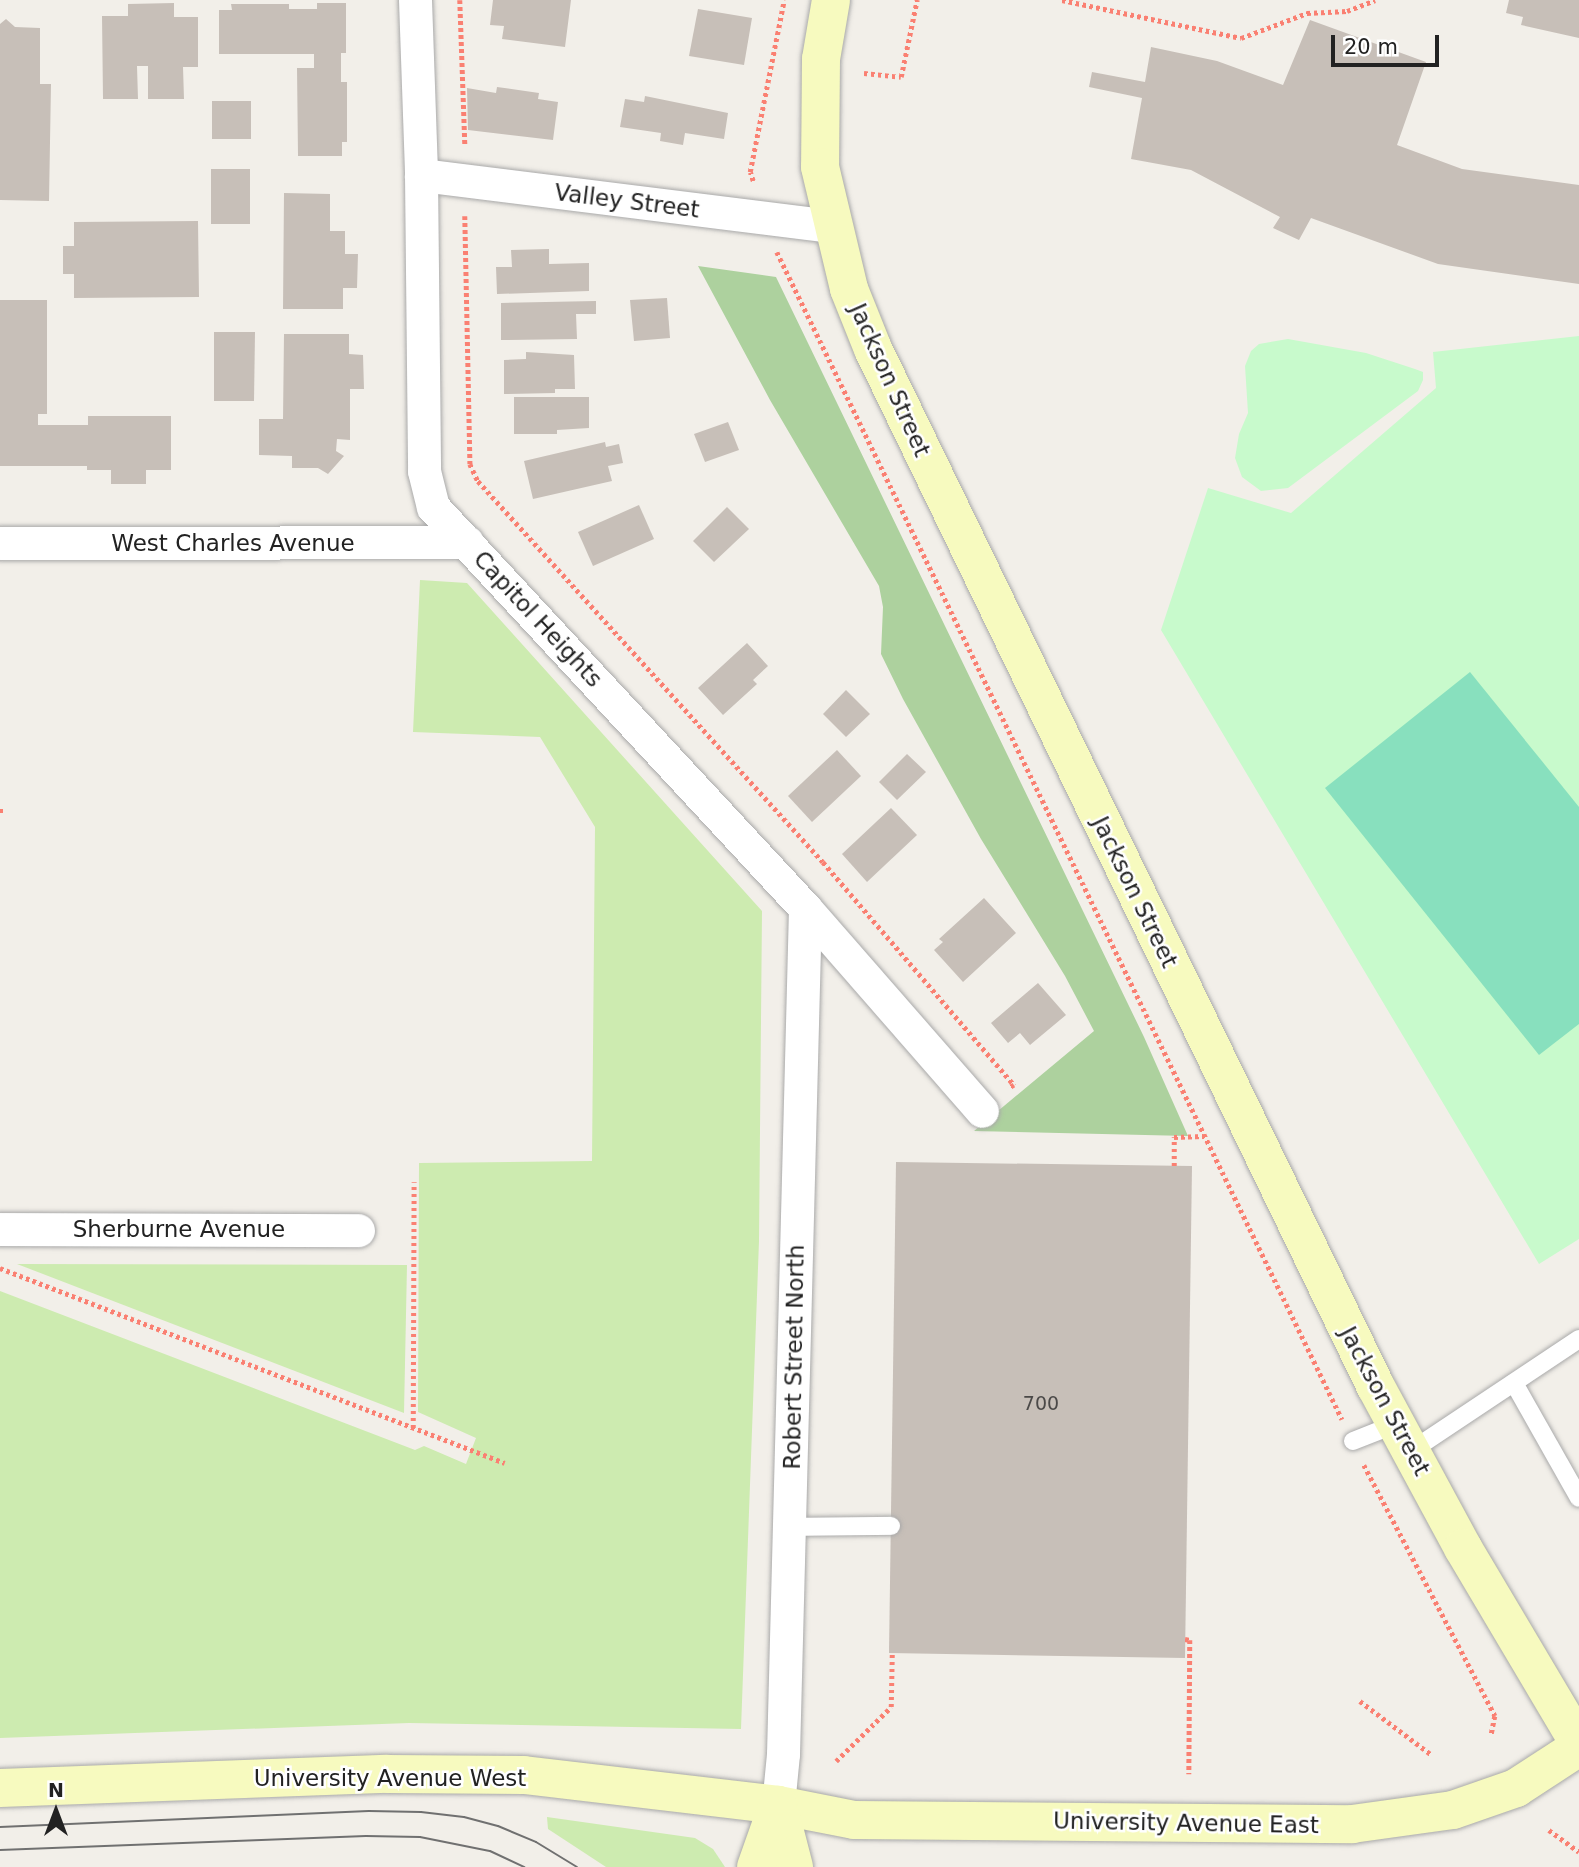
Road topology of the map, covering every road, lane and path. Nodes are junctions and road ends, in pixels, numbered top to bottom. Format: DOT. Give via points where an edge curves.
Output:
graph roads {
  1 [pos="415,0"];
  2 [pos="460,0"];
  3 [pos="831,0"];
  4 [pos="918,0"];
  5 [pos="1062,0"];
  6 [pos="1375,0"];
  7 [pos="864,73"];
  8 [pos="421,175"];
  9 [pos="466,181"];
  10 [pos="832,226"];
  11 [pos="0,542"];
  12 [pos="467,542"];
  13 [pos="805,908"];
  14 [pos="982,1111"];
  15 [pos="1204,1136"];
  16 [pos="1174,1167"];
  17 [pos="414,1182"];
  18 [pos="0,1229"];
  19 [pos="358,1230"];
  20 [pos="0,1268"];
  21 [pos="1578,1341"];
  22 [pos="1514,1383"];
  23 [pos="413,1428"];
  24 [pos="1404,1438"];
  25 [pos="1353,1441"];
  26 [pos="505,1463"];
  27 [pos="1579,1498"];
  28 [pos="789,1527"];
  29 [pos="891,1527"];
  30 [pos="1185,1639"];
  31 [pos="892,1653"];
  32 [pos="1360,1701"];
  33 [pos="1579,1745"];
  34 [pos="1432,1755"];
  35 [pos="836,1761"];
  36 [pos="1189,1773"];
  37 [pos="0,1788"];
  38 [pos="778,1805"];
  39 [pos="1549,1830"];
  40 [pos="1579,1852"];
  41 [pos="755,1867"];
  42 [pos="794,1867"];
  1 -- 8 [label="street, Capitol Heights"];
  2 -- 9 [label="path"];
  3 -- 10 [label="street, Jackson Street" via="818,109 820,167"];
  4 -- 7 [label="path" via="901,78"];
  5 -- 6 [label="path" via="1241,38 1307,13 1347,11"];
  8 -- 9 [label="street, Valley Street"];
  8 -- 12 [label="street, Capitol Heights" via="424,471 433,507"];
  9 -- 10 [label="street, Valley Street"];
  9 -- 14 [label="path" via="470,464 478,481 823,862 1014,1084"];
  10 -- 24 [label="street, Jackson Street" via="849,289 873,349 1316,1268"];
  11 -- 12 [label="street, West Charles Avenue"];
  12 -- 13 [label="street, Capitol Heights"];
  13 -- 14 [label="street, Capitol Heights"];
  13 -- 28 [label="street, Robert Street North"];
  15 -- 16 [label="path" via="1174,1137"];
  17 -- 23 [label="path"];
  18 -- 19 [label="street, Sherburne Avenue"];
  20 -- 23 [label="path"];
  21 -- 22 [label="lane"];
  22 -- 24 [label="lane"];
  22 -- 27 [label="lane"];
  23 -- 26 [label="path"];
  24 -- 25 [label="lane"];
  24 -- 33 [label="street, Jackson Street"];
  28 -- 29 [label="lane"];
  28 -- 38 [label="street, Robert Street North"];
  30 -- 36 [label="path" via="1190,1640"];
  31 -- 35 [label="path" via="891,1707"];
  32 -- 34 [label="path"];
  33 -- 38 [label="street, University Avenue East" via="1517,1788 1453,1810 1352,1825 854,1820"];
  37 -- 38 [label="street, University Avenue West" via="387,1774 524,1775"];
  38 -- 41 [label="street, Robert Street North"];
  38 -- 42 [label="street, Robert Street North"];
  39 -- 40 [label="path"];
}
